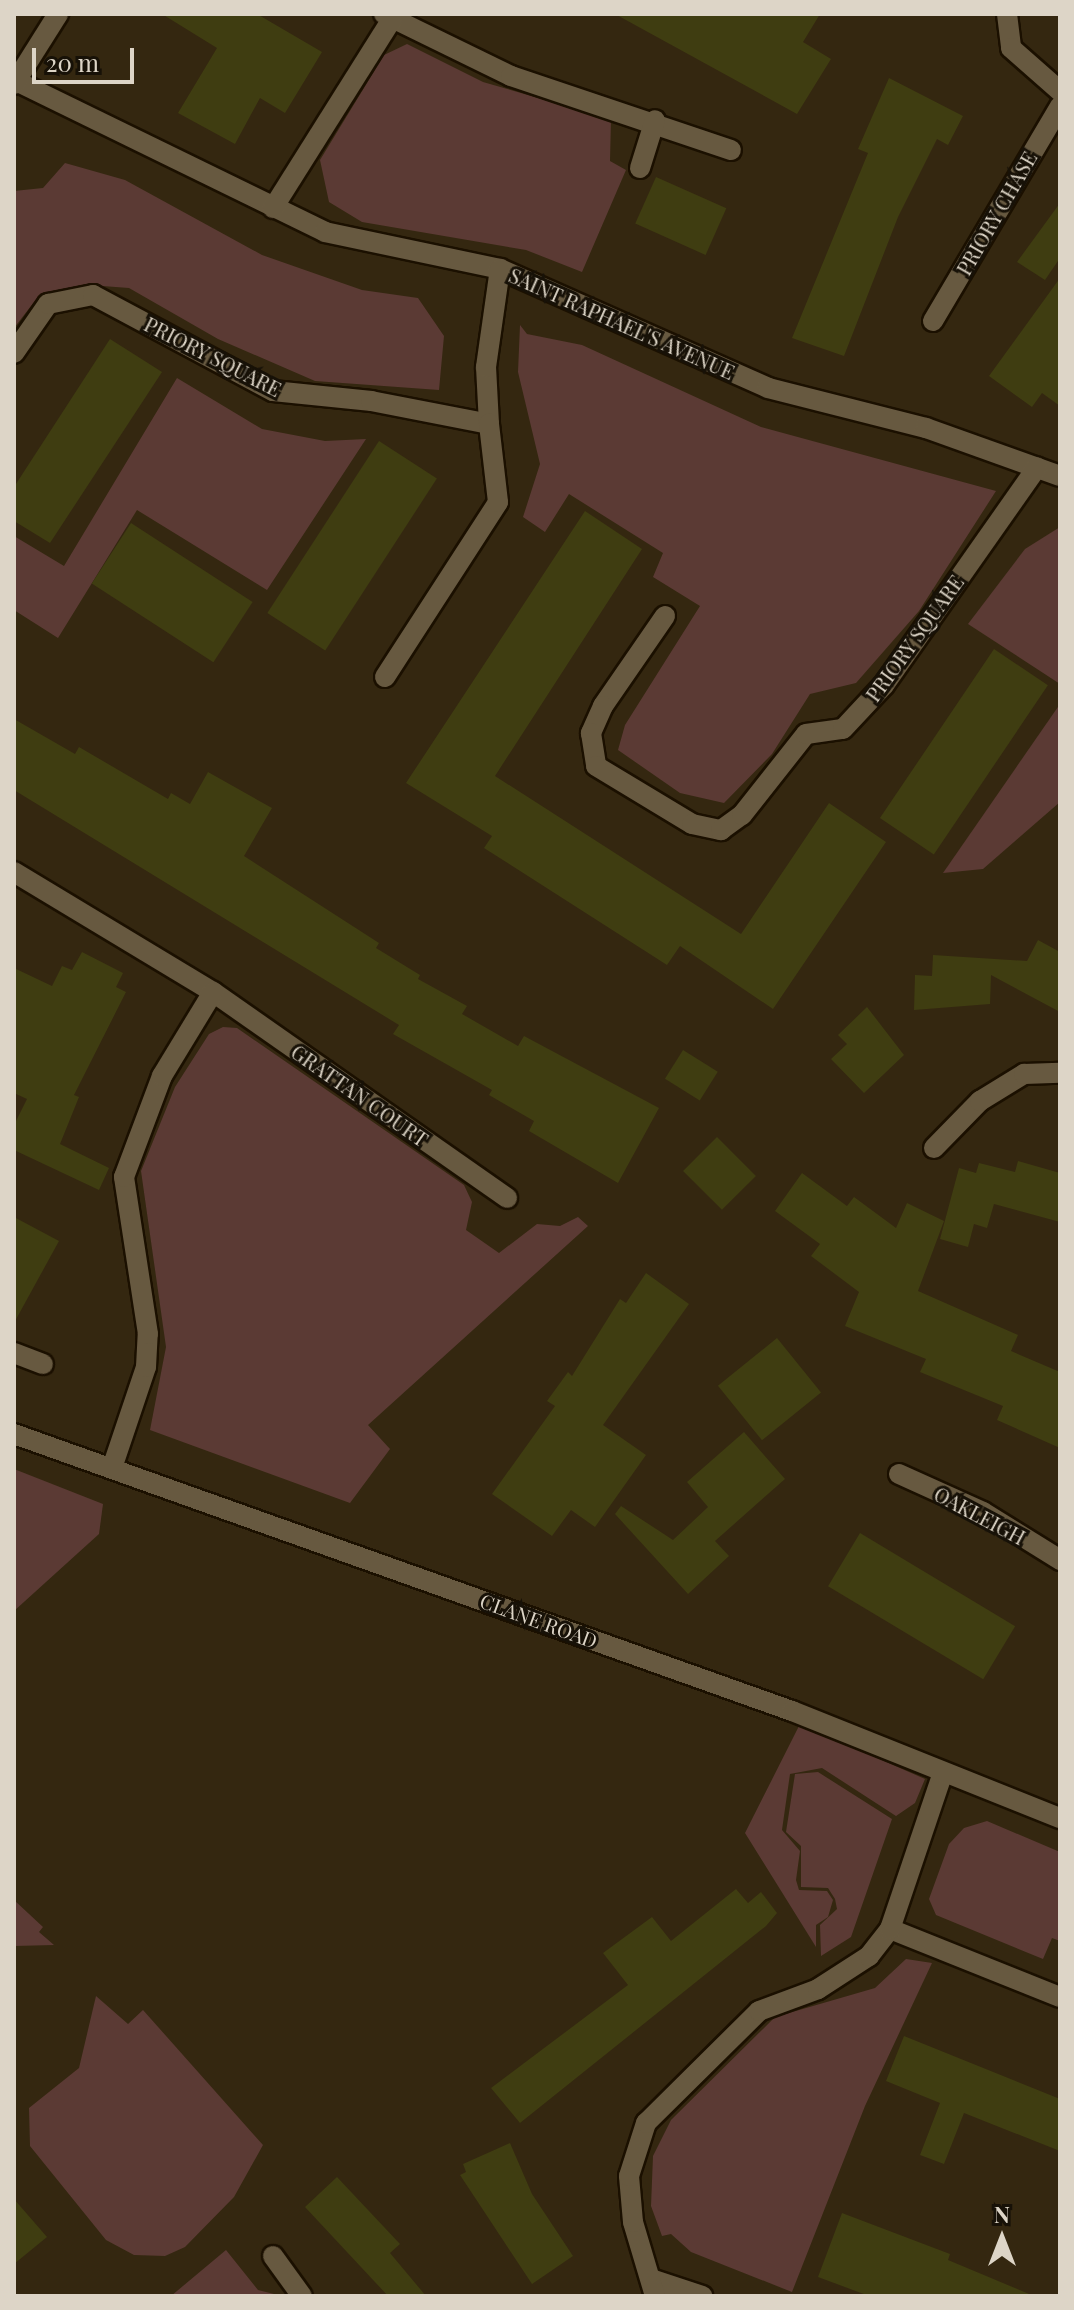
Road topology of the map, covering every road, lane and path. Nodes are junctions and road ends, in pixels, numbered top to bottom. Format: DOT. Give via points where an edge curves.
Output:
graph roads {
  1 [pos="58,14"];
  2 [pos="1007,14"];
  3 [pos="388,16"];
  4 [pos="15,82"];
  5 [pos="1060,91"];
  6 [pos="1060,106"];
  7 [pos="655,120"];
  8 [pos="731,150"];
  9 [pos="640,168"];
  10 [pos="273,208"];
  11 [pos="500,269"];
  12 [pos="933,321"];
  13 [pos="14,353"];
  14 [pos="489,424"];
  15 [pos="1037,467"];
  16 [pos="1060,476"];
  17 [pos="665,616"];
  18 [pos="385,677"];
  19 [pos="14,872"];
  20 [pos="213,992"];
  21 [pos="1060,1073"];
  22 [pos="934,1148"];
  23 [pos="507,1198"];
  24 [pos="14,1353"];
  25 [pos="43,1364"];
  26 [pos="14,1434"];
  27 [pos="112,1468"];
  28 [pos="899,1474"];
  29 [pos="1060,1560"];
  30 [pos="942,1775"];
  31 [pos="1060,1818"];
  32 [pos="890,1929"];
  33 [pos="1060,1997"];
  34 [pos="273,2256"];
  35 [pos="655,2288"];
  36 [pos="302,2296"];
  37 [pos="702,2296"];
  1 -- 4 [label="street"];
  2 -- 5 [label="street" via="1011,48"];
  3 -- 7 [label="street" via="511,76"];
  3 -- 10 [label="street"];
  4 -- 10 [label="street, SAINT RAPHAEL'S AVENUE"];
  6 -- 12 [label="street, PRIORY CHASE"];
  7 -- 8 [label="street"];
  7 -- 9 [label="street"];
  10 -- 11 [label="street, SAINT RAPHAEL'S AVENUE" via="352,241"];
  11 -- 14 [label="street" via="486,367"];
  11 -- 15 [label="street, SAINT RAPHAEL'S AVENUE" via="768,388 926,428"];
  13 -- 14 [label="street, PRIORY SQUARE" via="48,304 93,295 273,391 371,401"];
  14 -- 18 [label="street" via="498,502"];
  15 -- 16 [label="street, SAINT RAPHAEL'S AVENUE"];
  15 -- 17 [label="street, PRIORY SQUARE" via="884,685 843,729 806,734 742,815 721,830 692,824 596,766 591,733 603,706"];
  19 -- 20 [label="street, GRATTAN COURT"];
  20 -- 23 [label="street, GRATTAN COURT"];
  20 -- 27 [label="street" via="162,1076 124,1177 148,1334 146,1367"];
  21 -- 22 [label="street" via="1024,1074 980,1101"];
  24 -- 25 [label="street"];
  26 -- 27 [label="street, CLANE ROAD"];
  27 -- 30 [label="street, CLANE ROAD" via="792,1711"];
  28 -- 29 [label="street, OAKLEIGH" via="983,1512"];
  30 -- 31 [label="street, CLANE ROAD"];
  30 -- 32 [label="street"];
  32 -- 33 [label="street"];
  32 -- 35 [label="street" via="869,1956 818,1989 759,2011 646,2123 629,2176 633,2222"];
  34 -- 36 [label="street"];
  35 -- 37 [label="street"];
}
